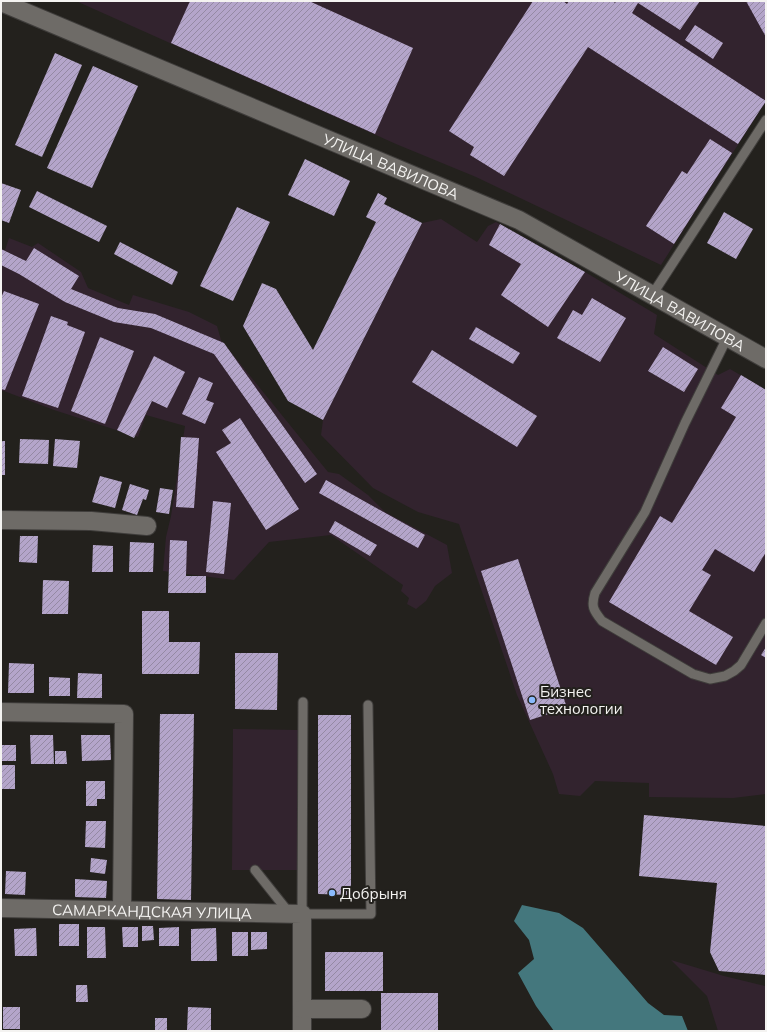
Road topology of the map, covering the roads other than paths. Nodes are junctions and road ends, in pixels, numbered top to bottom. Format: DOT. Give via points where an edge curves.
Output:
graph roads {
  1 [pos="1,2"];
  2 [pos="766,120"];
  3 [pos="652,295"];
  4 [pos="728,338"];
  5 [pos="766,359"];
  6 [pos="1,520"];
  7 [pos="146,526"];
  8 [pos="766,623"];
  9 [pos="303,702"];
  10 [pos="368,705"];
  11 [pos="1,712"];
  12 [pos="255,870"];
  13 [pos="1,908"];
  14 [pos="122,910"];
  15 [pos="296,914"];
  16 [pos="302,1009"];
  17 [pos="362,1009"];
  18 [pos="302,1031"];
  1 -- 3 [label="street, УЛИЦА ВАВИЛОВА" via="518,220"];
  2 -- 3 [label="lane"];
  3 -- 4 [label="street, УЛИЦА ВАВИЛОВА"];
  4 -- 5 [label="street, УЛИЦА ВАВИЛОВА"];
  4 -- 8 [label="lane" via="685,423 645,512 592,601 595,613 602,620 693,674 710,678 725,676 741,665"];
  6 -- 7 [label="street" via="91,521"];
  9 -- 15 [label="lane"];
  10 -- 15 [label="lane" via="371,914"];
  11 -- 14 [label="street" via="124,714"];
  12 -- 15 [label="lane"];
  13 -- 14 [label="street, САМАРКАНДСКАЯ УЛИЦА"];
  14 -- 15 [label="street, САМАРКАНДСКАЯ УЛИЦА"];
  15 -- 16 [label="street"];
  16 -- 17 [label="street"];
  16 -- 18 [label="street"];
}
